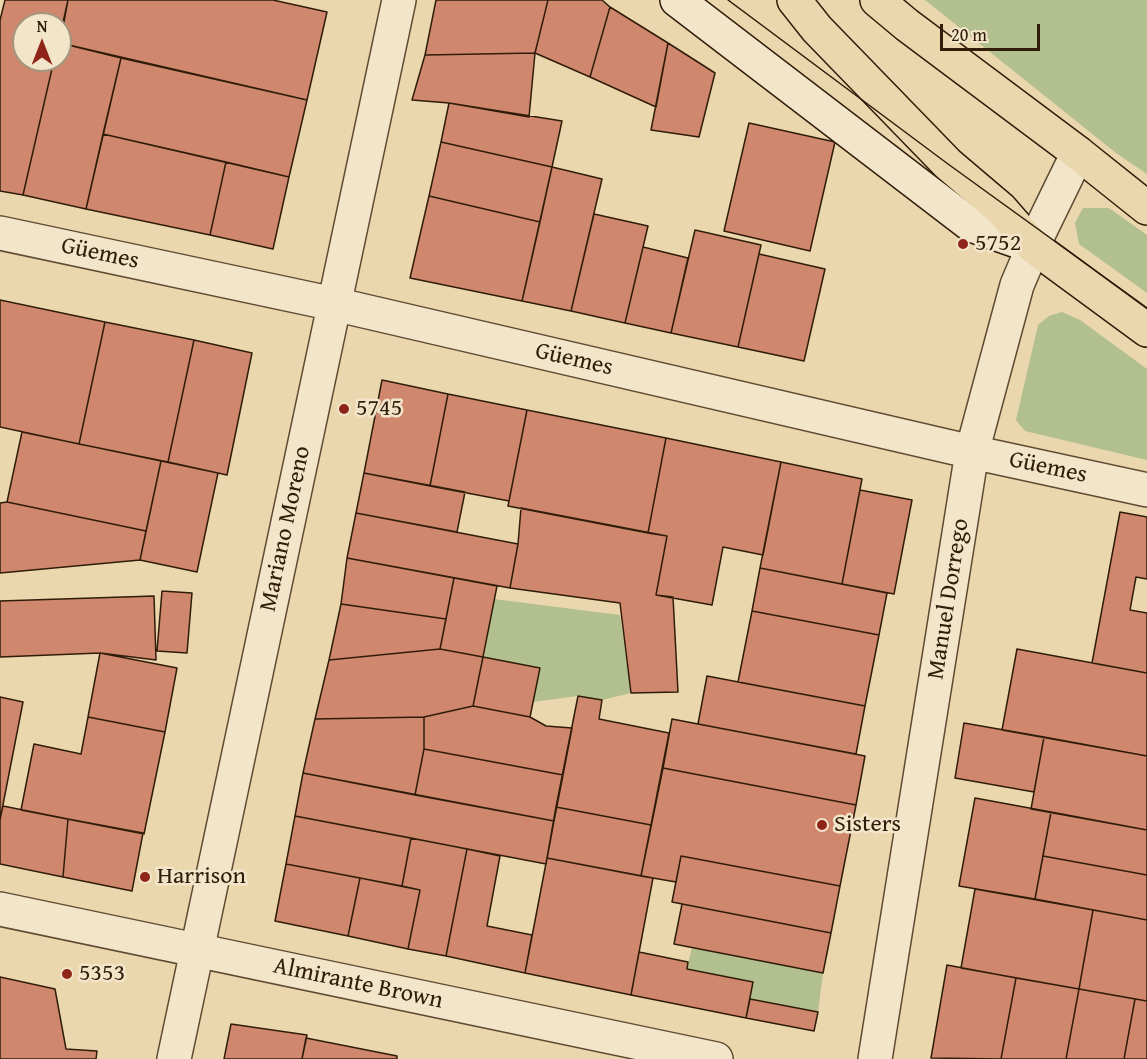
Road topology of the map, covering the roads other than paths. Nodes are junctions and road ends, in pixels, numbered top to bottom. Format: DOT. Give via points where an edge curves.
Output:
graph roads {
  1 [pos="399,0"];
  2 [pos="677,0"];
  3 [pos="794,0"];
  4 [pos="877,0"];
  5 [pos="1078,153"];
  6 [pos="1147,208"];
  7 [pos="0,233"];
  8 [pos="1034,247"];
  9 [pos="334,304"];
  10 [pos="1147,330"];
  11 [pos="972,452"];
  12 [pos="1147,490"];
  13 [pos="0,909"];
  14 [pos="196,950"];
  15 [pos="174,1059"];
  16 [pos="716,1059"];
  17 [pos="875,1059"];
  1 -- 9 [label="street, Mariano Moreno"];
  2 -- 8 [label="street" via="971,225"];
  3 -- 8 [label="main road" via="940,156 1001,209"];
  4 -- 5 [label="main road"];
  5 -- 6 [label="main road"];
  5 -- 8 [label="street, Manuel Dorrego"];
  7 -- 9 [label="street, Güemes"];
  8 -- 10 [label="main road"];
  8 -- 11 [label="street, Manuel Dorrego" via="1017,285"];
  9 -- 11 [label="street, Güemes"];
  9 -- 14 [label="street, Mariano Moreno"];
  11 -- 12 [label="street, Güemes"];
  11 -- 17 [label="street, Manuel Dorrego"];
  13 -- 14 [label="street, Almirante Brown"];
  14 -- 15 [label="street, Mariano Moreno"];
  14 -- 16 [label="street, Almirante Brown"];
}
